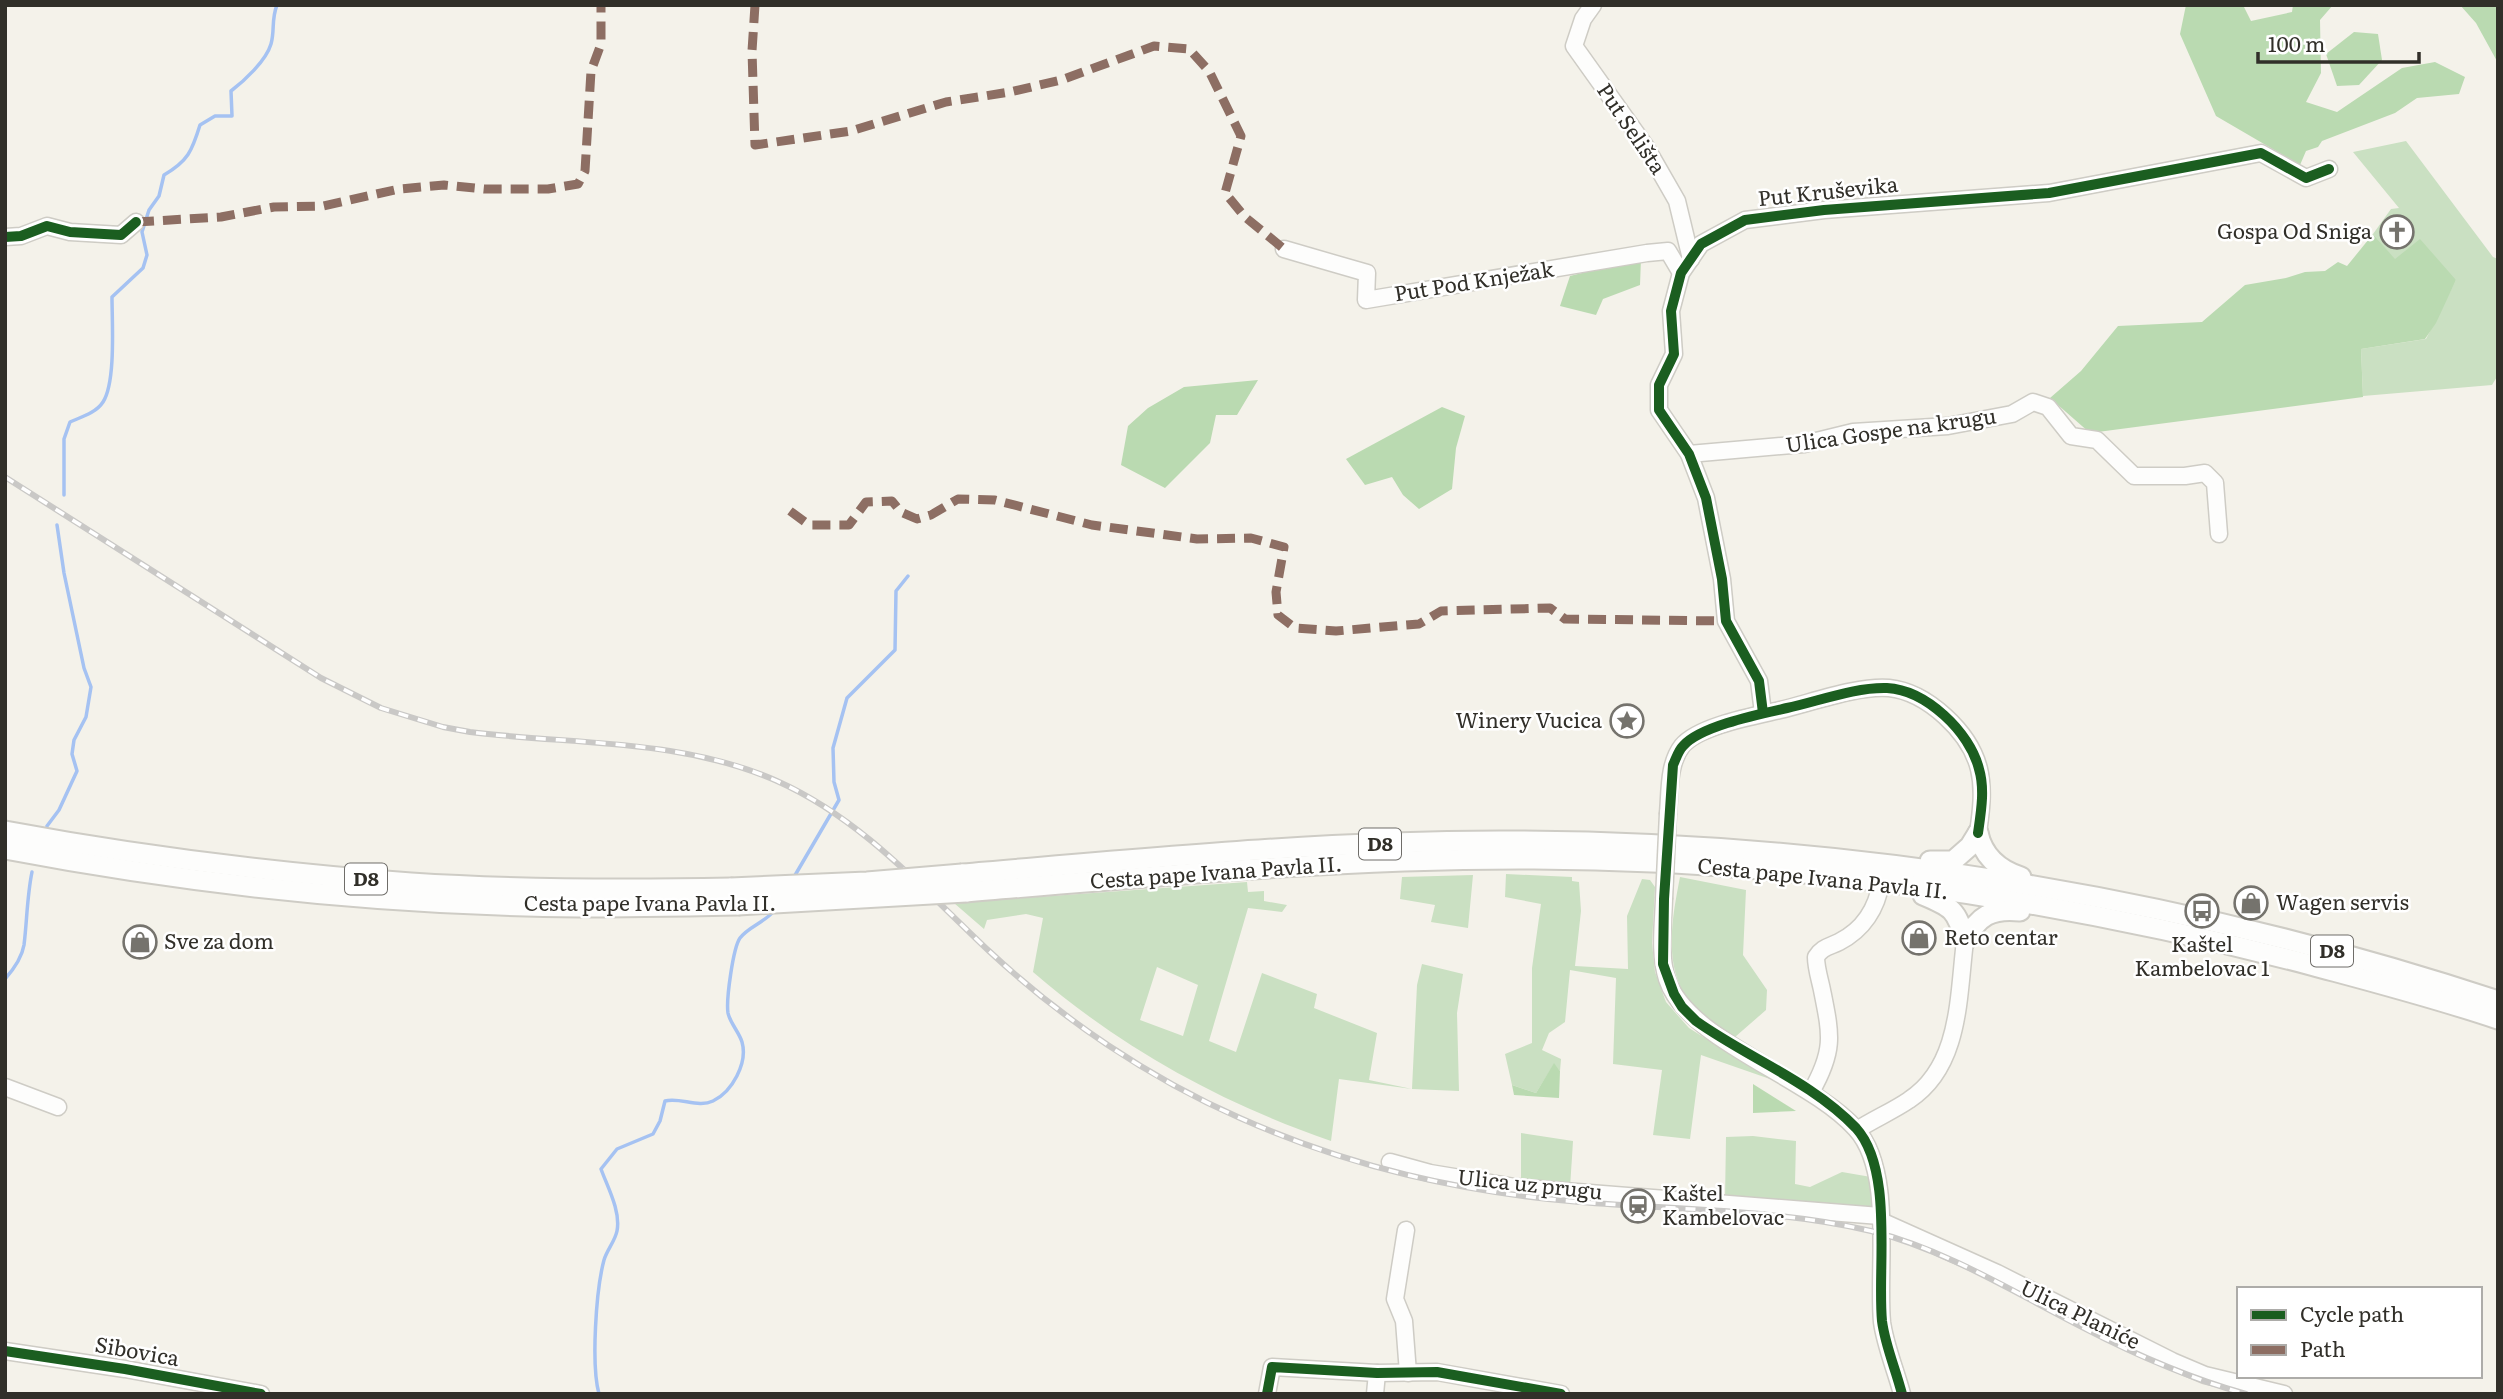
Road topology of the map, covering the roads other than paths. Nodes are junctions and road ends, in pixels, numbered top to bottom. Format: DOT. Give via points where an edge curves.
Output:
graph roads {
  1 [pos="1593,5"];
  2 [pos="2329,169"];
  3 [pos="136,222"];
  4 [pos="5,237"];
  5 [pos="1284,249"];
  6 [pos="1686,266"];
  7 [pos="1689,454"];
  8 [pos="2219,534"];
  9 [pos="1763,713"];
  10 [pos="5,831"];
  11 [pos="1978,833"];
  12 [pos="5,849"];
  13 [pos="1896,867"];
  14 [pos="964,883"];
  15 [pos="1881,883"];
  16 [pos="1908,886"];
  17 [pos="2041,888"];
  18 [pos="734,897"];
  19 [pos="2048,906"];
  20 [pos="1965,942"];
  21 [pos="2498,1000"];
  22 [pos="2498,1019"];
  23 [pos="5,1087"];
  24 [pos="1811,1092"];
  25 [pos="58,1107"];
  26 [pos="1857,1130"];
  27 [pos="1390,1162"];
  28 [pos="1880,1218"];
  29 [pos="1406,1230"];
  30 [pos="5,1351"];
  31 [pos="1377,1373"];
  32 [pos="1408,1373"];
  33 [pos="261,1394"];
  34 [pos="1268,1394"];
  35 [pos="1375,1394"];
  36 [pos="1561,1394"];
  37 [pos="1902,1394"];
  38 [pos="2284,1394"];
  1 -- 6 [label="street, Put Selišta" via="1574,46 1646,147 1678,201"];
  2 -- 6 [label="street, Put Kruševika" via="2306,178 2261,153 2049,192 1745,220 1701,244"];
  3 -- 4 [label="street" via="121,235 47,226"];
  5 -- 6 [label="street, Put Pod Knježak" via="1367,273 1366,300 1657,252 1668,251"];
  6 -- 7 [label="street" via="1671,311 1674,354 1659,385 1659,410"];
  7 -- 8 [label="street, Ulica Gospe na krugu" via="1804,444 1853,432 1948,426 2012,414 2034,402 2048,407 2071,436 2097,440 2134,476 2205,473 2215,483"];
  7 -- 9 [label="street" via="1706,498 1726,621 1759,681"];
  9 -- 11 [label="street" via="1890,688 1937,708 1964,737 1979,768 1982,806"];
  9 -- 24 [label="street, bridge" via="1699,733 1682,747 1673,765 1663,964 1682,1007 1716,1035"];
  10 -- 18 [label="main road, Cesta pape Ivana Pavla II. / D8" via="202,862 411,883"];
  11 -- 13 [label="main road" via="1953,861 1926,860"];
  11 -- 17 [label="main road" via="1984,852 1999,868"];
  12 -- 18 [label="main road, Cesta pape Ivana Pavla II. / D8" via="140,871 354,896 578,907"];
  13 -- 14 [label="main road, Cesta pape Ivana Pavla II. / D8" via="1700,847 1501,841 1272,849"];
  13 -- 17 [label="main road, Cesta pape Ivana Pavla II. / D8"];
  14 -- 15 [label="main road, Cesta pape Ivana Pavla II. / D8" via="1482,859 1673,864"];
  14 -- 18 [label="main road, Cesta pape Ivana Pavla II. / D8, bridge"];
  15 -- 16 [label="main road, Cesta pape Ivana Pavla II. / D8"];
  15 -- 24 [label="street" via="1878,900 1864,922 1842,941 1821,949 1816,957 1830,1037 1824,1069"];
  16 -- 19 [label="main road, Cesta pape Ivana Pavla II. / D8"];
  16 -- 20 [label="main road" via="1949,906"];
  17 -- 21 [label="main road, Cesta pape Ivana Pavla II. / D8" via="2304,943"];
  19 -- 20 [label="main road" via="1990,914 1973,926"];
  19 -- 22 [label="main road, Cesta pape Ivana Pavla II. / D8" via="2238,946"];
  20 -- 26 [label="street" via="1944,1062 1916,1095"];
  23 -- 25 [label="street"];
  24 -- 26 [label="street"];
  26 -- 28 [label="street" via="1875,1171"];
  27 -- 28 [label="street, Ulica uz prugu" via="1515,1186"];
  28 -- 37 [label="street" via="1882,1323"];
  28 -- 38 [label="street, Ulica Planiće" via="2172,1361 2205,1375"];
  29 -- 32 [label="street" via="1395,1299 1404,1321"];
  30 -- 33 [label="street, Sibovica"];
  31 -- 32 [label="street"];
  31 -- 34 [label="street" via="1272,1367"];
  31 -- 35 [label="street"];
  32 -- 36 [label="street" via="1437,1371"];
}
